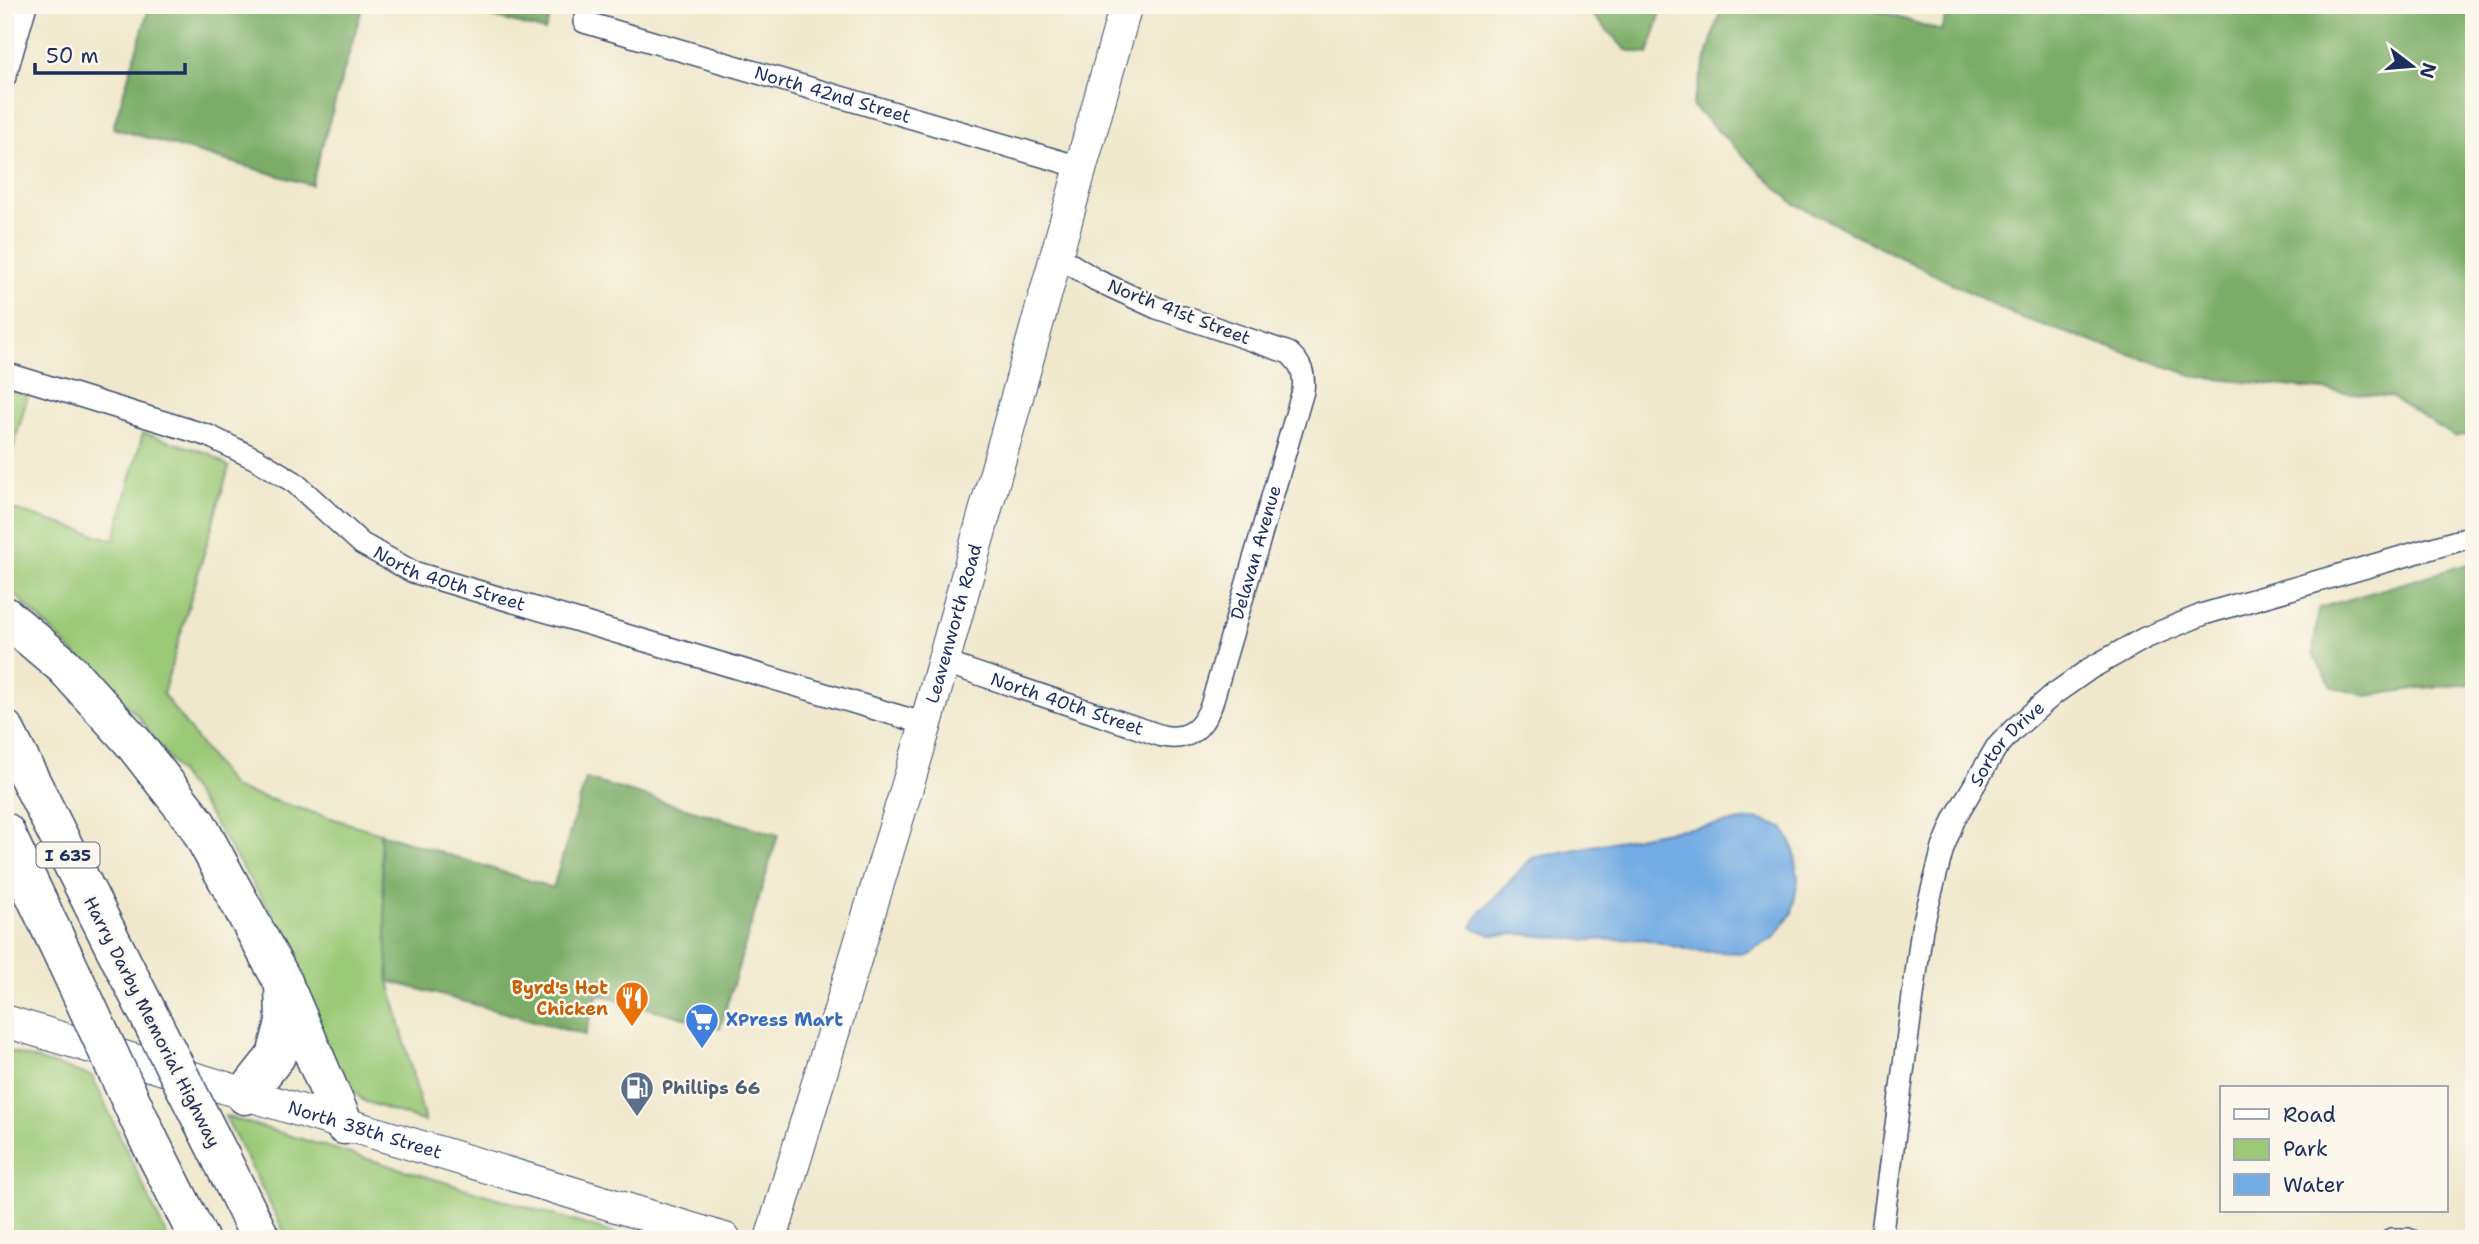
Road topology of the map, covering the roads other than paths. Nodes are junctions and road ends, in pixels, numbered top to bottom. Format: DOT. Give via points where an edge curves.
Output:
graph roads {
  1 [pos="26,5"];
  2 [pos="1126,5"];
  3 [pos="584,22"];
  4 [pos="9,51"];
  5 [pos="5,77"];
  6 [pos="1080,167"];
  7 [pos="1056,255"];
  8 [pos="1300,366"];
  9 [pos="5,373"];
  10 [pos="2474,536"];
  11 [pos="5,616"];
  12 [pos="943,662"];
  13 [pos="926,724"];
  14 [pos="5,730"];
  15 [pos="1193,733"];
  16 [pos="5,832"];
  17 [pos="284,984"];
  18 [pos="5,1021"];
  19 [pos="245,1095"];
  20 [pos="344,1125"];
  21 [pos="199,1239"];
  22 [pos="261,1239"];
  23 [pos="725,1239"];
  24 [pos="771,1239"];
  25 [pos="1881,1239"];
  26 [pos="2392,1239"];
  27 [pos="2409,1239"];
  1 -- 4 [label="street"];
  2 -- 6 [label="main road, Leavenworth Road"];
  3 -- 6 [label="street, North 42nd Street"];
  4 -- 5 [label="street"];
  6 -- 7 [label="main road, Leavenworth Road"];
  7 -- 8 [label="street, North 41st Street" via="1096,280 1157,307 1289,353"];
  7 -- 12 [label="main road, Leavenworth Road"];
  8 -- 15 [label="street, Delavan Avenue" via="1305,376 1303,391 1211,706"];
  9 -- 13 [label="street, North 40th Street" via="226,444 294,482 362,544 413,572"];
  10 -- 25 [label="street, Sortor Drive" via="2204,614 2145,638 2054,694 1996,748 1955,818 1922,928"];
  11 -- 17 [label="highway" via="64,666 132,741 197,824"];
  12 -- 13 [label="main road, Leavenworth Road"];
  12 -- 15 [label="street, North 40th Street" via="1162,736 1176,739"];
  13 -- 24 [label="main road, Leavenworth Road"];
  14 -- 22 [label="highway, Harry Darby Memorial Highway / I 635, bridge"];
  16 -- 21 [label="highway, I 635, bridge"];
  17 -- 19 [label="highway" via="285,1022 276,1056"];
  17 -- 20 [label="highway"];
  18 -- 19 [label="main road, North 38th Street"];
  19 -- 20 [label="main road, North 38th Street"];
  20 -- 23 [label="main road, North 38th Street"];
  26 -- 27 [label="street"];
}
